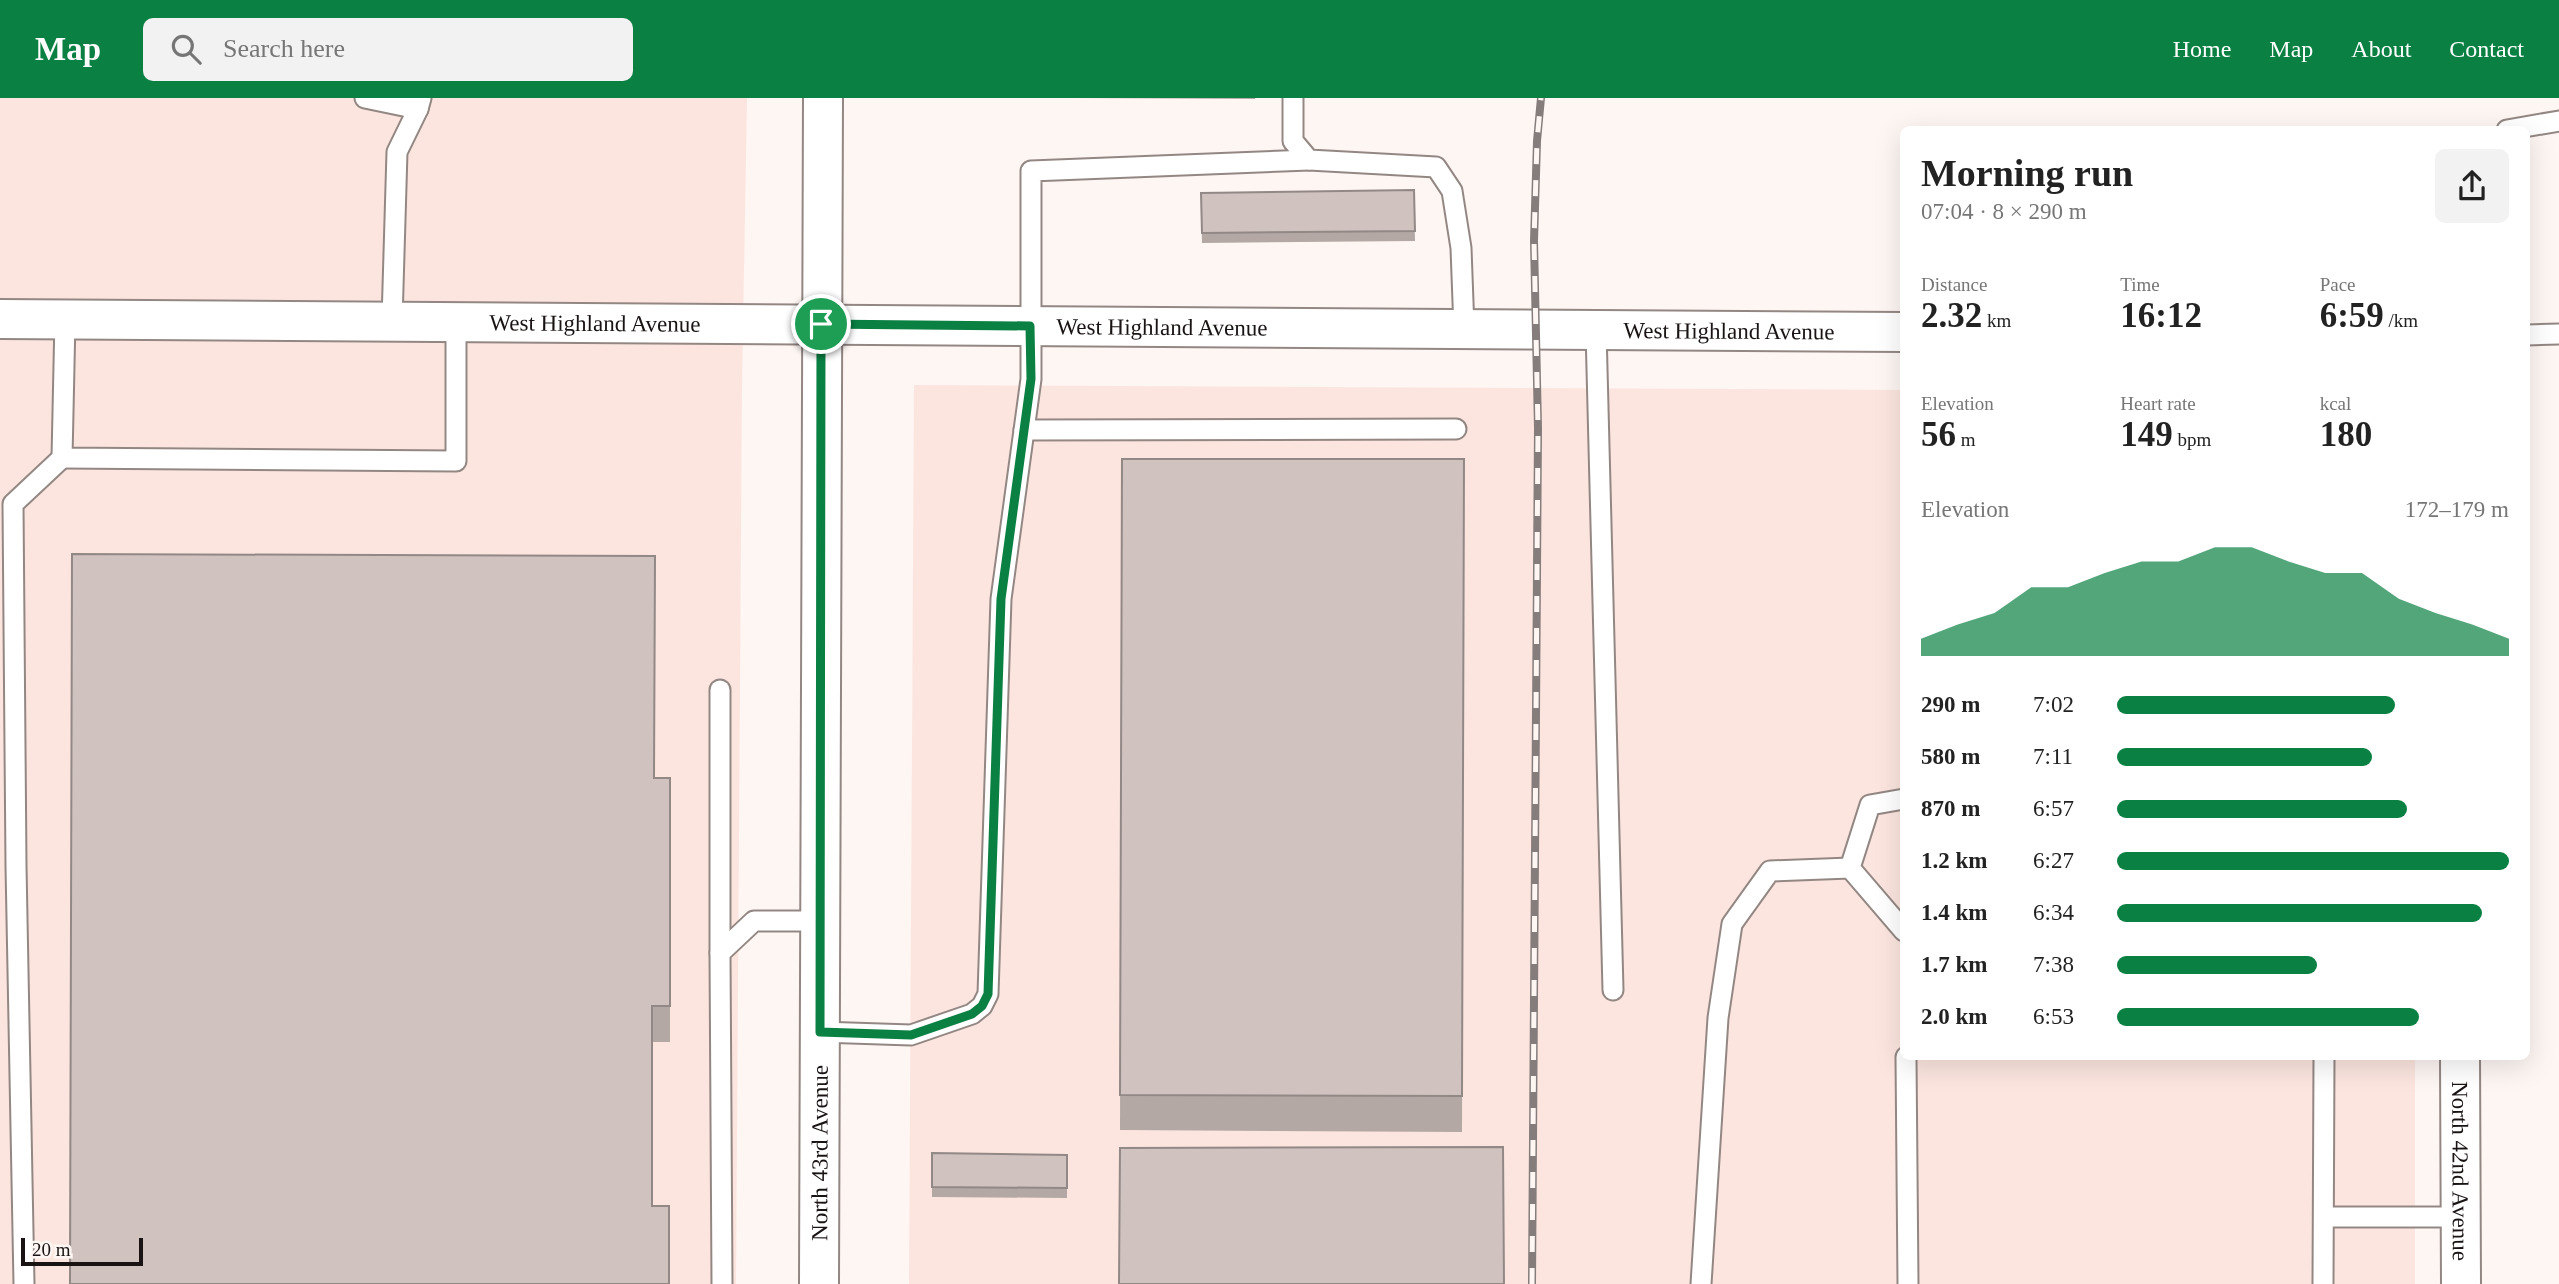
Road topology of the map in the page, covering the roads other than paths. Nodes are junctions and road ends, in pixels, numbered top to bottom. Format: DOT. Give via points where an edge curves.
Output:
graph roads {
  1 [pos="366,98"];
  2 [pos="823,98"];
  3 [pos="1293,98"];
  4 [pos="420,104"];
  5 [pos="2559,121"];
  6 [pos="2530,126"];
  7 [pos="1309,160"];
  8 [pos="0,319"];
  9 [pos="65,319"];
  10 [pos="392,321"];
  11 [pos="456,321"];
  12 [pos="821,324"];
  13 [pos="1030,326"];
  14 [pos="1464,329"];
  15 [pos="1596,330"];
  16 [pos="1900,332"];
  17 [pos="2559,334"];
  18 [pos="2530,335"];
  19 [pos="1456,429"];
  20 [pos="1024,430"];
  21 [pos="62,458"];
  22 [pos="720,690"];
  23 [pos="1900,800"];
  24 [pos="1850,868"];
  25 [pos="820,921"];
  26 [pos="1900,927"];
  27 [pos="720,954"];
  28 [pos="1613,989"];
  29 [pos="820,1032"];
  30 [pos="1906,1060"];
  31 [pos="2323,1060"];
  32 [pos="2460,1060"];
  33 [pos="2324,1216"];
  34 [pos="2460,1216"];
  35 [pos="24,1284"];
  36 [pos="722,1284"];
  37 [pos="819,1284"];
  38 [pos="1702,1284"];
  39 [pos="1908,1284"];
  40 [pos="2323,1284"];
  41 [pos="2461,1284"];
  1 -- 4 [label="lane"];
  2 -- 12 [label="street, North 43rd Avenue"];
  3 -- 7 [label="lane" via="1293,141"];
  4 -- 10 [label="lane" via="397,152"];
  5 -- 6 [label="lane"];
  7 -- 13 [label="lane" via="1031,171"];
  7 -- 14 [label="lane" via="1436,167 1452,191 1461,248"];
  8 -- 9 [label="street, West Highland Avenue"];
  9 -- 10 [label="street, West Highland Avenue"];
  9 -- 21 [label="lane"];
  10 -- 11 [label="street, West Highland Avenue"];
  11 -- 12 [label="street, West Highland Avenue"];
  11 -- 21 [label="lane" via="456,461"];
  12 -- 13 [label="street, West Highland Avenue"];
  12 -- 25 [label="street, North 43rd Avenue"];
  13 -- 14 [label="street, West Highland Avenue"];
  13 -- 20 [label="lane" via="1031,379"];
  14 -- 15 [label="street, West Highland Avenue"];
  15 -- 16 [label="street, West Highland Avenue"];
  15 -- 28 [label="lane"];
  17 -- 18 [label="lane"];
  19 -- 20 [label="lane"];
  20 -- 29 [label="lane" via="1001,599 988,994 972,1014 911,1035"];
  21 -- 35 [label="lane" via="13,504"];
  22 -- 27 [label="lane"];
  23 -- 24 [label="lane" via="1870,805"];
  24 -- 26 [label="lane"];
  24 -- 38 [label="lane" via="1770,871 1732,924 1718,1018"];
  25 -- 27 [label="lane" via="754,921"];
  25 -- 29 [label="street, North 43rd Avenue"];
  27 -- 36 [label="lane"];
  29 -- 37 [label="street, North 43rd Avenue"];
  30 -- 39 [label="lane"];
  31 -- 33 [label="lane"];
  32 -- 34 [label="street, North 42nd Avenue"];
  33 -- 34 [label="lane"];
  33 -- 40 [label="lane"];
  34 -- 41 [label="street, North 42nd Avenue"];
}
